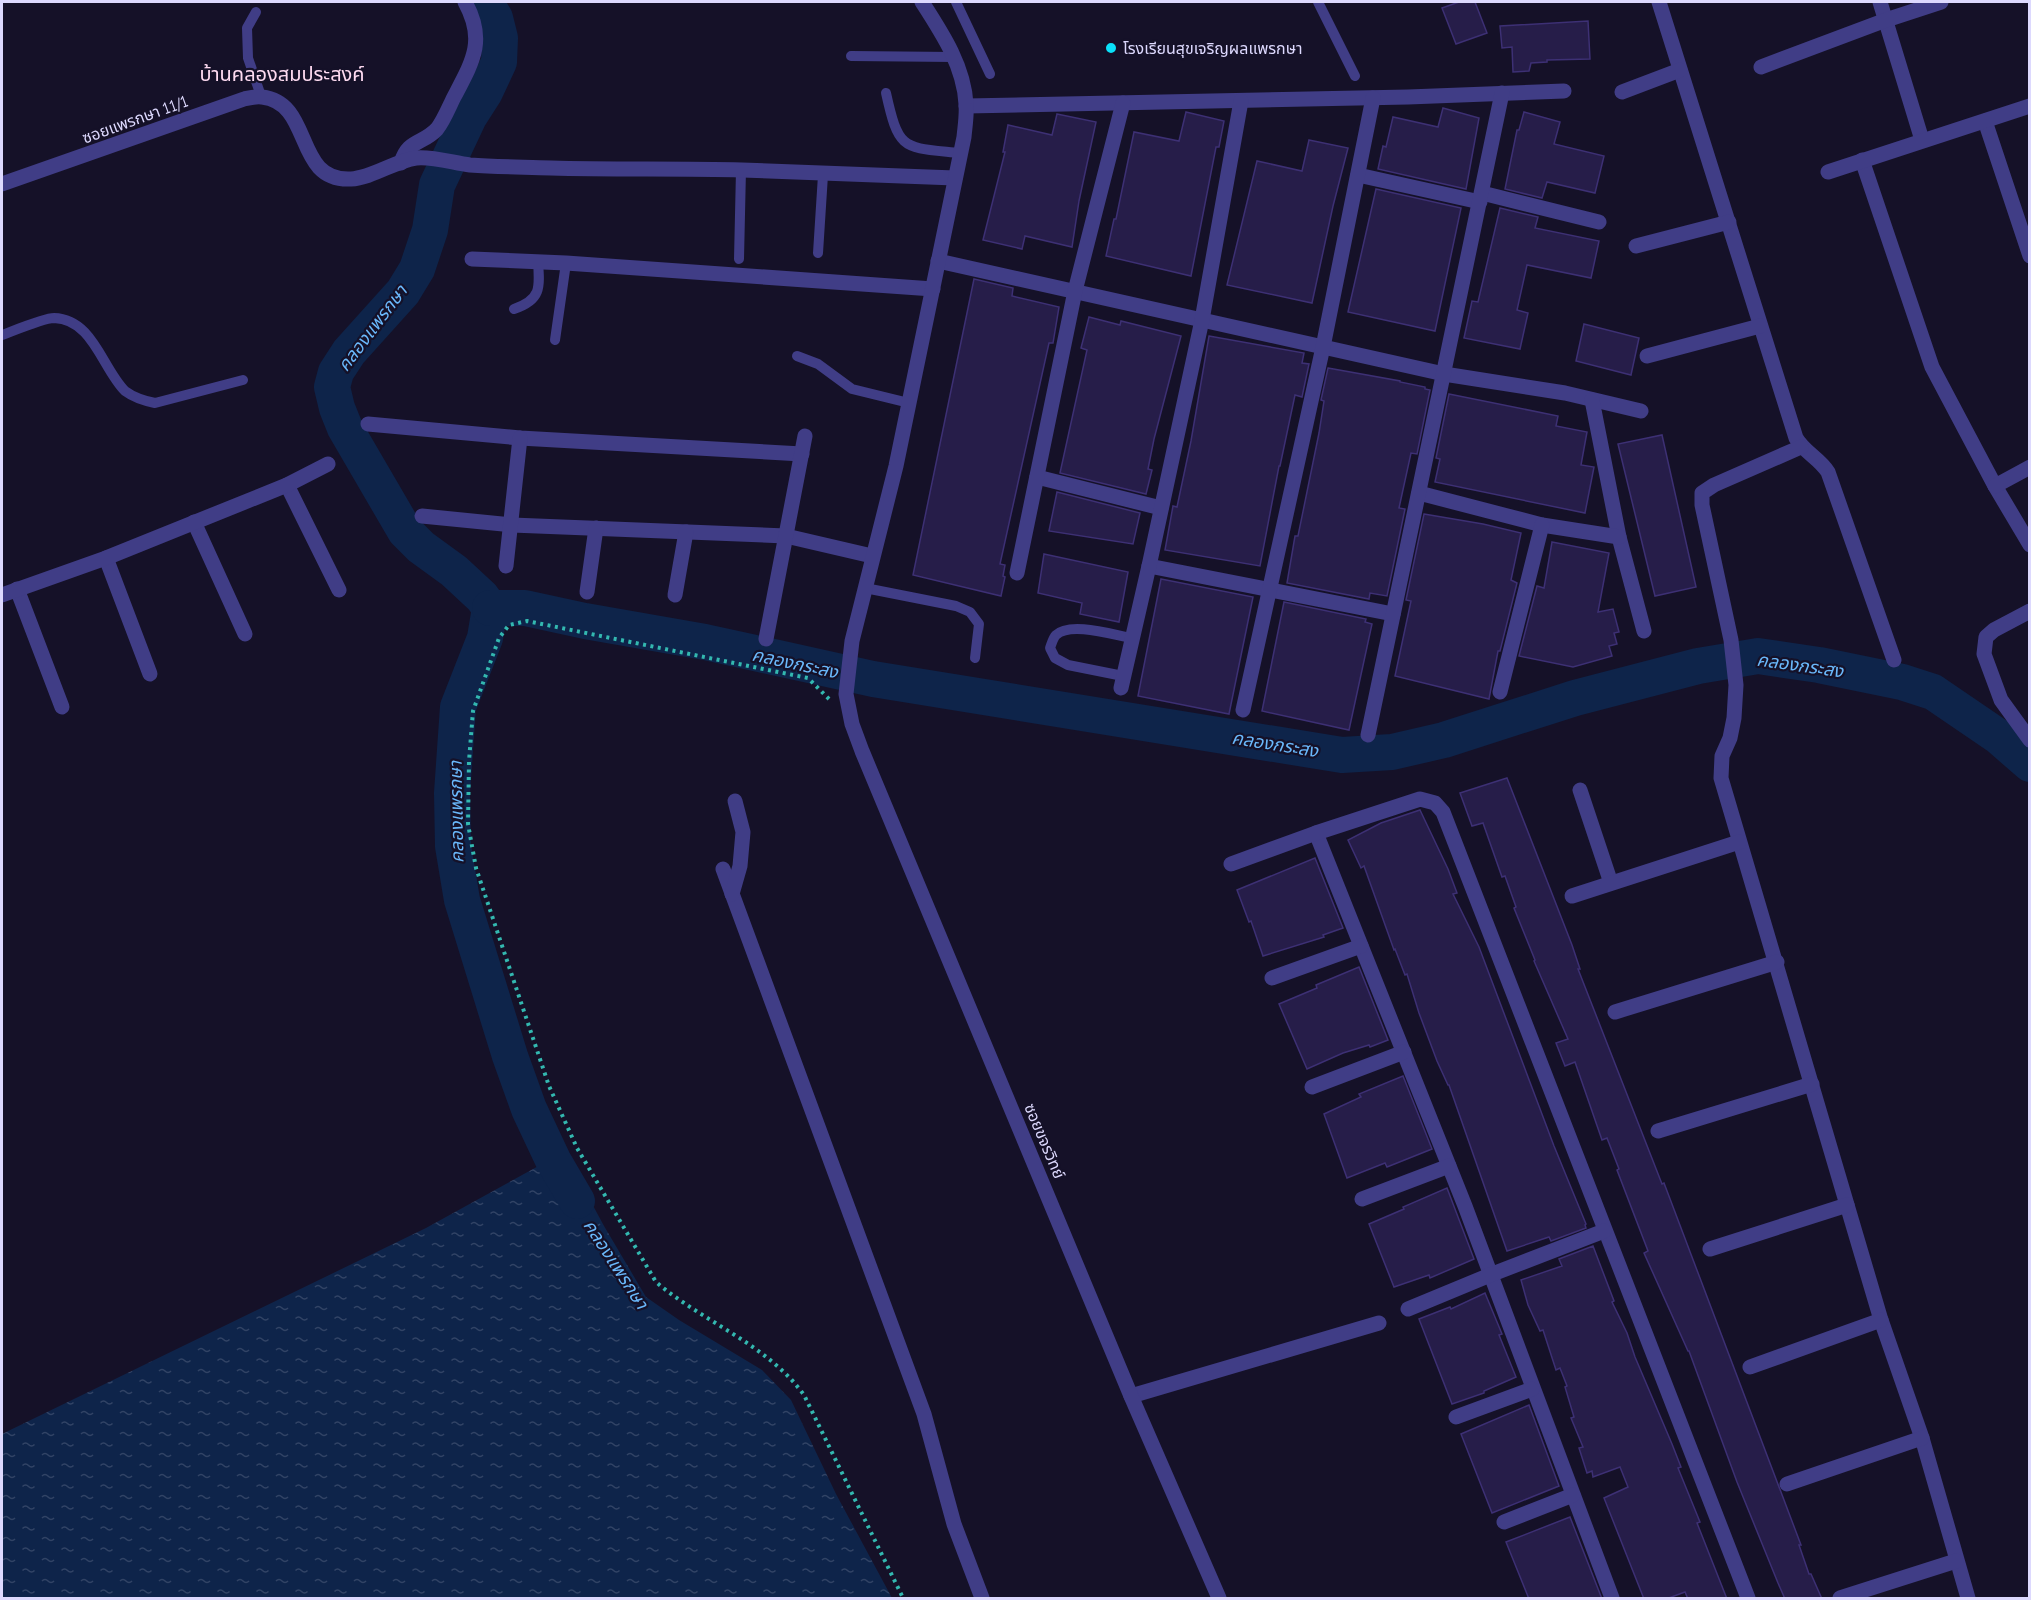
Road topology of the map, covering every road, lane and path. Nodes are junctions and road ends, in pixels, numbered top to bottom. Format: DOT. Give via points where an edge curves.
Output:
graph roads {
  1 [pos="465,2"];
  2 [pos="922,2"];
  3 [pos="956,2"];
  4 [pos="1318,2"];
  5 [pos="1659,2"];
  6 [pos="1880,2"];
  7 [pos="1941,2"];
  8 [pos="256,12"];
  9 [pos="1886,20"];
  10 [pos="851,56"];
  11 [pos="954,57"];
  12 [pos="1761,67"];
  13 [pos="1680,70"];
  14 [pos="990,74"];
  15 [pos="1355,76"];
  16 [pos="1564,91"];
  17 [pos="1622,92"];
  18 [pos="886,93"];
  19 [pos="1503,93"];
  20 [pos="261,96"];
  21 [pos="1373,98"];
  22 [pos="1241,101"];
  23 [pos="1124,103"];
  24 [pos="966,106"];
  25 [pos="2030,106"];
  26 [pos="1985,122"];
  27 [pos="1922,140"];
  28 [pos="960,153"];
  29 [pos="1862,160"];
  30 [pos="401,163"];
  31 [pos="741,170"];
  32 [pos="1828,172"];
  33 [pos="823,175"];
  34 [pos="1358,175"];
  35 [pos="955,178"];
  36 [pos="2,184"];
  37 [pos="1481,198"];
  38 [pos="1599,222"];
  39 [pos="1729,222"];
  40 [pos="2026,236"];
  41 [pos="1636,246"];
  42 [pos="818,253"];
  43 [pos="2030,256"];
  44 [pos="472,259"];
  45 [pos="738,259"];
  46 [pos="938,261"];
  47 [pos="538,262"];
  48 [pos="566,263"];
  49 [pos="933,289"];
  50 [pos="1075,291"];
  51 [pos="514,309"];
  52 [pos="1202,320"];
  53 [pos="1760,326"];
  54 [pos="2,335"];
  55 [pos="555,340"];
  56 [pos="1323,347"];
  57 [pos="797,356"];
  58 [pos="1647,356"];
  59 [pos="1444,374"];
  60 [pos="243,380"];
  61 [pos="1592,400"];
  62 [pos="909,403"];
  63 [pos="1641,411"];
  64 [pos="368,424"];
  65 [pos="806,436"];
  66 [pos="520,438"];
  67 [pos="1801,447"];
  68 [pos="802,454"];
  69 [pos="328,464"];
  70 [pos="2030,466"];
  71 [pos="1037,477"];
  72 [pos="287,485"];
  73 [pos="1995,486"];
  74 [pos="1419,493"];
  75 [pos="1161,508"];
  76 [pos="422,516"];
  77 [pos="194,522"];
  78 [pos="512,525"];
  79 [pos="1542,525"];
  80 [pos="596,528"];
  81 [pos="686,532"];
  82 [pos="786,536"];
  83 [pos="1619,537"];
  84 [pos="2030,546"];
  85 [pos="872,556"];
  86 [pos="106,558"];
  87 [pos="506,566"];
  88 [pos="1149,566"];
  89 [pos="1017,573"];
  90 [pos="865,588"];
  91 [pos="16,589"];
  92 [pos="1269,589"];
  93 [pos="339,590"];
  94 [pos="587,592"];
  95 [pos="2,595"];
  96 [pos="675,595"];
  97 [pos="2030,611"];
  98 [pos="1394,614"];
  99 [pos="1644,631"];
  100 [pos="245,634"];
  101 [pos="1132,638"];
  102 [pos="766,639"];
  103 [pos="975,658"];
  104 [pos="1894,660"];
  105 [pos="150,674"];
  106 [pos="1122,682"];
  107 [pos="1500,692"];
  108 [pos="832,702"];
  109 [pos="62,707"];
  110 [pos="1243,710"];
  111 [pos="1368,735"];
  112 [pos="2030,740"];
  113 [pos="1580,790"];
  114 [pos="735,801"];
  115 [pos="1316,833"];
  116 [pos="1739,842"];
  117 [pos="1231,864"];
  118 [pos="723,868"];
  119 [pos="1611,883"];
  120 [pos="732,894"];
  121 [pos="1572,896"];
  122 [pos="1361,946"];
  123 [pos="1777,962"];
  124 [pos="1272,978"];
  125 [pos="1616,1012"];
  126 [pos="1404,1052"];
  127 [pos="1812,1084"];
  128 [pos="1312,1087"];
  129 [pos="1658,1131"];
  130 [pos="1449,1166"];
  131 [pos="1362,1199"];
  132 [pos="1847,1204"];
  133 [pos="1604,1231"];
  134 [pos="1710,1249"];
  135 [pos="1490,1275"];
  136 [pos="1408,1309"];
  137 [pos="1881,1320"];
  138 [pos="1379,1323"];
  139 [pos="1750,1367"];
  140 [pos="1532,1389"];
  141 [pos="1131,1396"];
  142 [pos="1456,1417"];
  143 [pos="1922,1438"];
  144 [pos="1787,1484"];
  145 [pos="1573,1495"];
  146 [pos="1504,1522"];
  147 [pos="1956,1561"];
  148 [pos="903,1599"];
  149 [pos="982,1599"];
  150 [pos="1219,1599"];
  151 [pos="1612,1599"];
  152 [pos="1748,1599"];
  153 [pos="1840,1599"];
  154 [pos="1968,1599"];
  1 -- 30 [label="street" via="475,22 473,59 438,128 408,148"];
  2 -- 11 [label="street, ซอยขจรวิทย์"];
  3 -- 14 [label="lane"];
  4 -- 15 [label="lane"];
  5 -- 13 [label="street"];
  6 -- 9 [label="street"];
  7 -- 9 [label="street"];
  8 -- 20 [label="lane" via="247,28 248,58"];
  9 -- 12 [label="street"];
  9 -- 27 [label="street"];
  10 -- 11 [label="lane"];
  11 -- 24 [label="street, ซอยขจรวิทย์" via="963,81"];
  13 -- 17 [label="street"];
  13 -- 39 [label="street"];
  16 -- 19 [label="street"];
  18 -- 28 [label="lane" via="898,136 913,148"];
  19 -- 21 [label="street"];
  19 -- 37 [label="street"];
  20 -- 30 [label="street" via="288,110 313,161 336,178 353,180"];
  20 -- 36 [label="street, ซอยแพรกษา 11/1"];
  21 -- 22 [label="street"];
  21 -- 34 [label="street"];
  22 -- 23 [label="street"];
  22 -- 52 [label="street"];
  23 -- 24 [label="street"];
  23 -- 50 [label="street"];
  24 -- 28 [label="street, ซอยขจรวิทย์"];
  25 -- 26 [label="street"];
  26 -- 27 [label="street"];
  26 -- 40 [label="street"];
  27 -- 29 [label="street"];
  28 -- 35 [label="street, ซอยขจรวิทย์"];
  29 -- 32 [label="street"];
  29 -- 73 [label="street" via="1932,367"];
  30 -- 31 [label="street" via="417,158 470,165"];
  31 -- 33 [label="street"];
  31 -- 45 [label="lane"];
  33 -- 35 [label="street"];
  33 -- 42 [label="lane"];
  34 -- 37 [label="street"];
  34 -- 56 [label="street"];
  35 -- 46 [label="street, ซอยขจรวิทย์"];
  37 -- 38 [label="street"];
  37 -- 59 [label="street"];
  39 -- 41 [label="street"];
  39 -- 53 [label="street"];
  40 -- 43 [label="street"];
  44 -- 47 [label="street"];
  46 -- 49 [label="street, ซอยขจรวิทย์"];
  46 -- 50 [label="street"];
  47 -- 48 [label="street"];
  47 -- 51 [label="lane" via="540,285 535,298"];
  48 -- 49 [label="street"];
  48 -- 55 [label="lane"];
  49 -- 62 [label="street, ซอยขจรวิทย์"];
  50 -- 52 [label="street"];
  50 -- 71 [label="street"];
  52 -- 56 [label="street"];
  52 -- 75 [label="street"];
  53 -- 58 [label="street"];
  53 -- 67 [label="street"];
  54 -- 60 [label="lane" via="52,318 69,321 83,331 126,391 155,403"];
  56 -- 59 [label="street"];
  56 -- 92 [label="street"];
  57 -- 62 [label="lane" via="818,364 852,388"];
  59 -- 61 [label="street"];
  59 -- 74 [label="street"];
  61 -- 63 [label="street"];
  61 -- 83 [label="street"];
  62 -- 85 [label="street, ซอยขจรวิทย์"];
  64 -- 66 [label="street"];
  65 -- 68 [label="street"];
  66 -- 68 [label="street"];
  66 -- 78 [label="street"];
  67 -- 104 [label="street" via="1828,472"];
  67 -- 116 [label="street" via="1702,493 1736,685 1734,718 1722,756 1721,778"];
  68 -- 82 [label="street"];
  69 -- 72 [label="street"];
  70 -- 73 [label="street"];
  71 -- 75 [label="street"];
  71 -- 89 [label="street"];
  72 -- 77 [label="street"];
  72 -- 93 [label="street"];
  73 -- 84 [label="street"];
  74 -- 79 [label="street"];
  74 -- 98 [label="street"];
  75 -- 88 [label="street"];
  76 -- 78 [label="street"];
  77 -- 86 [label="street"];
  77 -- 100 [label="street"];
  78 -- 80 [label="street"];
  78 -- 87 [label="street"];
  79 -- 83 [label="street"];
  79 -- 107 [label="street"];
  80 -- 81 [label="street"];
  80 -- 94 [label="street"];
  81 -- 82 [label="street"];
  81 -- 96 [label="street"];
  82 -- 85 [label="street"];
  82 -- 102 [label="street"];
  83 -- 99 [label="street"];
  85 -- 90 [label="street, ซอยขจรวิทย์"];
  86 -- 91 [label="street"];
  86 -- 105 [label="street"];
  88 -- 92 [label="street"];
  88 -- 101 [label="street"];
  90 -- 103 [label="lane" via="970,612 979,624"];
  90 -- 141 [label="street, ซอยขจรวิทย์" via="852,641 846,694 852,724"];
  91 -- 95 [label="street"];
  91 -- 109 [label="street"];
  92 -- 98 [label="street"];
  92 -- 110 [label="street"];
  97 -- 112 [label="street" via="1986,637 1984,654 2001,699"];
  98 -- 111 [label="street"];
  101 -- 106 [label="street"];
  101 -- 106 [label="lane" via="1072,627 1054,636 1050,648 1055,658 1068,665"];
  108 -- 148 [label="path" via="808,678 527,621 516,622 508,625 499,638 473,711 468,824 476,868 517,996 549,1086 577,1148 656,1282 767,1357 794,1381"];
  113 -- 119 [label="street"];
  114 -- 120 [label="street" via="743,832"];
  115 -- 117 [label="street"];
  115 -- 122 [label="street"];
  115 -- 133 [label="street" via="1420,799 1435,803 1443,812"];
  116 -- 119 [label="street"];
  116 -- 123 [label="street"];
  118 -- 120 [label="street"];
  119 -- 121 [label="street"];
  120 -- 149 [label="street" via="924,1414 954,1524"];
  122 -- 124 [label="street"];
  122 -- 126 [label="street"];
  123 -- 125 [label="street"];
  123 -- 127 [label="street"];
  126 -- 128 [label="street"];
  126 -- 130 [label="street"];
  127 -- 129 [label="street"];
  127 -- 132 [label="street"];
  130 -- 131 [label="street"];
  130 -- 135 [label="street"];
  132 -- 134 [label="street"];
  132 -- 137 [label="street"];
  133 -- 135 [label="street"];
  133 -- 152 [label="street"];
  135 -- 136 [label="street"];
  135 -- 140 [label="street"];
  137 -- 139 [label="street"];
  137 -- 143 [label="street"];
  138 -- 141 [label="street"];
  140 -- 142 [label="street"];
  140 -- 145 [label="street"];
  141 -- 150 [label="street, ซอยขจรวิทย์"];
  143 -- 144 [label="street"];
  143 -- 147 [label="street"];
  145 -- 146 [label="street"];
  145 -- 151 [label="street"];
  147 -- 153 [label="street"];
  147 -- 154 [label="street"];
}
